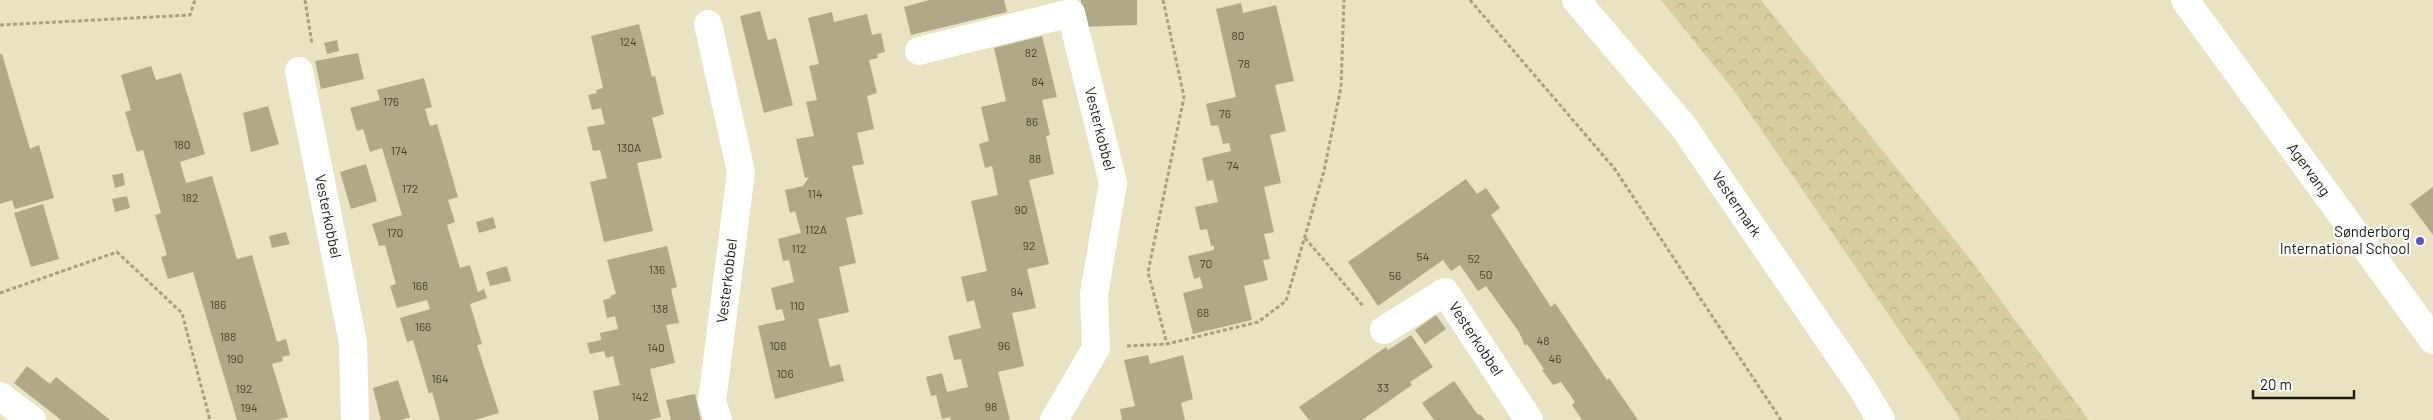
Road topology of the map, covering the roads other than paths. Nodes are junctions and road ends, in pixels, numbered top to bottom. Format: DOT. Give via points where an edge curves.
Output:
graph roads {
  1 [pos="1576,0"];
  2 [pos="2193,3"];
  3 [pos="708,24"];
  4 [pos="920,51"];
  5 [pos="299,71"];
  6 [pos="1384,330"];
  7 [pos="2433,339"];
  8 [pos="0,396"];
  9 [pos="32,420"];
  10 [pos="355,420"];
  11 [pos="718,420"];
  12 [pos="1054,420"];
  13 [pos="1529,420"];
  14 [pos="1881,420"];
  1 -- 14 [label="street, Vestermark" via="1683,126"];
  2 -- 7 [label="street, Agervang"];
  3 -- 11 [label="street, Vesterkobbel" via="741,172 712,401"];
  4 -- 12 [label="street, Vesterkobbel" via="1071,12 1113,183 1094,294 1096,348"];
  5 -- 10 [label="street, Vesterkobbel" via="353,344"];
  6 -- 13 [label="street, Vesterkobbel" via="1445,292"];
  8 -- 9 [label="street"];
}
